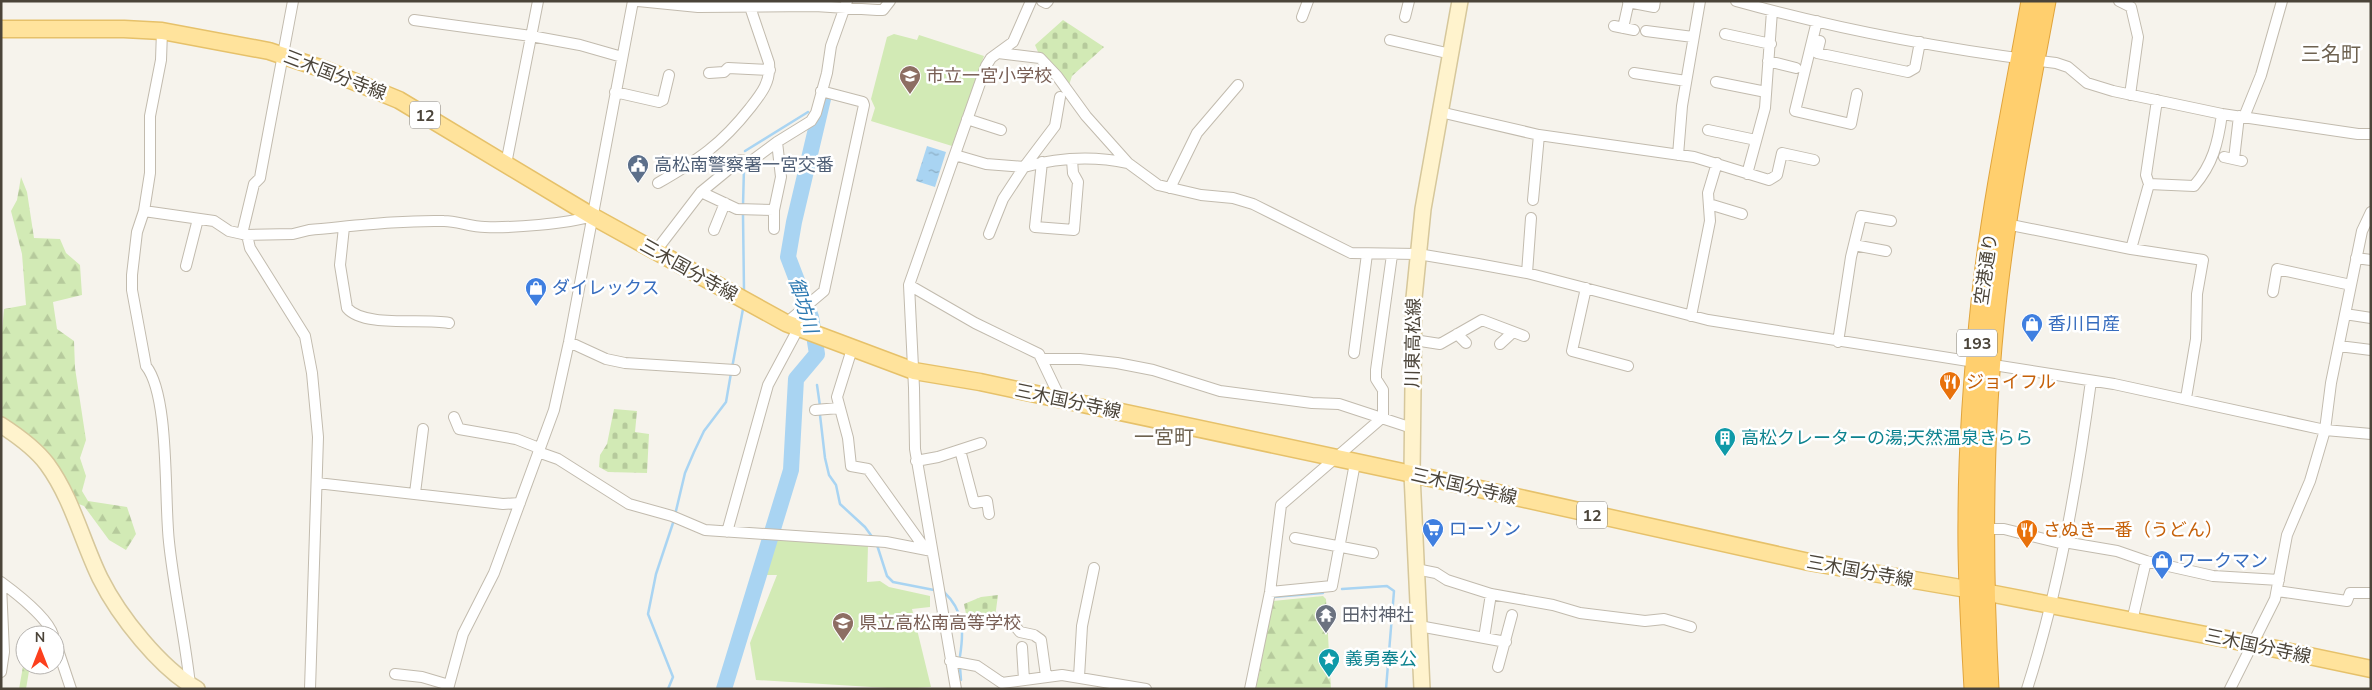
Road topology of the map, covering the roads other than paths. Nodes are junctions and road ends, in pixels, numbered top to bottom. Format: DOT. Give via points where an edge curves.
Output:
graph roads {
  1 [pos="293,1"];
  2 [pos="538,1"];
  3 [pos="632,1"];
  4 [pos="638,1"];
  5 [pos="890,1"];
  6 [pos="1031,1"];
  7 [pos="1042,1"];
  8 [pos="1048,1"];
  9 [pos="1308,1"];
  10 [pos="1409,1"];
  11 [pos="1460,1"];
  12 [pos="1655,1"];
  13 [pos="1700,1"];
  14 [pos="1736,1"];
  15 [pos="2031,1"];
  16 [pos="2046,1"];
  17 [pos="2119,1"];
  18 [pos="2282,1"];
  19 [pos="1629,2"];
  20 [pos="848,6"];
  21 [pos="750,7"];
  22 [pos="1772,12"];
  23 [pos="1302,17"];
  24 [pos="1405,17"];
  25 [pos="414,20"];
  26 [pos="1820,22"];
  27 [pos="1624,28"];
  28 [pos="1,29"];
  29 [pos="162,31"];
  30 [pos="1646,31"];
  31 [pos="1725,34"];
  32 [pos="531,36"];
  33 [pos="1694,37"];
  34 [pos="1390,40"];
  35 [pos="1920,42"];
  36 [pos="1771,44"];
  37 [pos="998,53"];
  38 [pos="1451,54"];
  39 [pos="284,56"];
  40 [pos="622,57"];
  41 [pos="2028,59"];
  42 [pos="1768,61"];
  43 [pos="1796,68"];
  44 [pos="770,70"];
  45 [pos="709,73"];
  46 [pos="1634,73"];
  47 [pos="668,75"];
  48 [pos="1686,81"];
  49 [pos="1716,82"];
  50 [pos="1238,85"];
  51 [pos="615,92"];
  52 [pos="824,92"];
  53 [pos="1766,92"];
  54 [pos="1857,94"];
  55 [pos="2130,95"];
  56 [pos="1060,96"];
  57 [pos="2157,100"];
  58 [pos="1440,112"];
  59 [pos="2222,114"];
  60 [pos="2241,117"];
  61 [pos="967,119"];
  62 [pos="1001,130"];
  63 [pos="1708,130"];
  64 [pos="2371,134"];
  65 [pos="1539,135"];
  66 [pos="1756,140"];
  67 [pos="777,142"];
  68 [pos="1678,154"];
  69 [pos="955,155"];
  70 [pos="2233,159"];
  71 [pos="1072,160"];
  72 [pos="1814,160"];
  73 [pos="1042,162"];
  74 [pos="1128,163"];
  75 [pos="1717,163"];
  76 [pos="506,164"];
  77 [pos="1024,167"];
  78 [pos="1747,174"];
  79 [pos="658,183"];
  80 [pos="2149,184"];
  81 [pos="1170,188"];
  82 [pos="702,192"];
  83 [pos="1533,200"];
  84 [pos="725,203"];
  85 [pos="1708,204"];
  86 [pos="774,210"];
  87 [pos="144,211"];
  88 [pos="2371,212"];
  89 [pos="1742,214"];
  90 [pos="592,216"];
  91 [pos="1531,218"];
  92 [pos="198,219"];
  93 [pos="1891,221"];
  94 [pos="2006,224"];
  95 [pos="344,227"];
  96 [pos="774,229"];
  97 [pos="714,230"];
  98 [pos="989,234"];
  99 [pos="245,235"];
  100 [pos="1854,245"];
  101 [pos="2131,249"];
  102 [pos="1886,251"];
  103 [pos="654,252"];
  104 [pos="1367,254"];
  105 [pos="1418,254"];
  106 [pos="1392,255"];
  107 [pos="2356,258"];
  108 [pos="2371,260"];
  109 [pos="186,266"];
  110 [pos="1527,273"];
  111 [pos="2351,284"];
  112 [pos="909,285"];
  113 [pos="1586,288"];
  114 [pos="2273,292"];
  115 [pos="2345,314"];
  116 [pos="1691,316"];
  117 [pos="2371,318"];
  118 [pos="449,323"];
  119 [pos="803,331"];
  120 [pos="1513,332"];
  121 [pos="1457,334"];
  122 [pos="1524,336"];
  123 [pos="1414,340"];
  124 [pos="569,342"];
  125 [pos="1838,342"];
  126 [pos="1466,343"];
  127 [pos="1500,344"];
  128 [pos="2339,346"];
  129 [pos="852,349"];
  130 [pos="2371,350"];
  131 [pos="1354,353"];
  132 [pos="1042,359"];
  133 [pos="1983,364"];
  134 [pos="1628,366"];
  135 [pos="734,370"];
  136 [pos="914,371"];
  137 [pos="2091,381"];
  138 [pos="2186,398"];
  139 [pos="1061,400"];
  140 [pos="839,408"];
  141 [pos="815,410"];
  142 [pos="454,417"];
  143 [pos="1383,417"];
  144 [pos="1,425"];
  145 [pos="1412,428"];
  146 [pos="423,429"];
  147 [pos="2325,430"];
  148 [pos="2371,434"];
  149 [pos="981,443"];
  150 [pos="538,450"];
  151 [pos="960,450"];
  152 [pos="1335,458"];
  153 [pos="916,461"];
  154 [pos="1355,463"];
  155 [pos="1412,474"];
  156 [pos="317,483"];
  157 [pos="415,493"];
  158 [pos="520,503"];
  159 [pos="989,514"];
  160 [pos="1983,529"];
  161 [pos="727,532"];
  162 [pos="1295,538"];
  163 [pos="2064,543"];
  164 [pos="1340,547"];
  165 [pos="929,551"];
  166 [pos="1373,553"];
  167 [pos="2146,561"];
  168 [pos="1094,568"];
  169 [pos="1416,569"];
  170 [pos="1,582"];
  171 [pos="1,585"];
  172 [pos="2278,585"];
  173 [pos="1976,591"];
  174 [pos="1270,592"];
  175 [pos="2371,593"];
  176 [pos="1491,594"];
  177 [pos="2049,605"];
  178 [pos="1512,615"];
  179 [pos="2132,621"];
  180 [pos="47,625"];
  181 [pos="1015,626"];
  182 [pos="1419,626"];
  183 [pos="1691,627"];
  184 [pos="1484,638"];
  185 [pos="1506,642"];
  186 [pos="2252,644"];
  187 [pos="1022,647"];
  188 [pos="950,661"];
  189 [pos="1498,667"];
  190 [pos="2371,669"];
  191 [pos="65,671"];
  192 [pos="1,672"];
  193 [pos="395,674"];
  194 [pos="1046,676"];
  195 [pos="1079,677"];
  196 [pos="1024,680"];
  197 [pos="193,687"];
  198 [pos="449,687"];
  199 [pos="71,689"];
  200 [pos="310,689"];
  201 [pos="956,689"];
  202 [pos="1146,689"];
  203 [pos="1250,689"];
  204 [pos="1422,689"];
  205 [pos="1974,689"];
  206 [pos="1989,689"];
  207 [pos="2027,689"];
  208 [pos="2230,689"];
  1 -- 39 [label="street"];
  2 -- 32 [label="street"];
  3 -- 40 [label="street"];
  4 -- 21 [label="street" via="698,7"];
  5 -- 20 [label="street" via="883,10"];
  6 -- 37 [label="street" via="1013,42"];
  7 -- 8 [label="street"];
  9 -- 23 [label="street"];
  10 -- 24 [label="street"];
  11 -- 38 [label="main road, 川東高松線"];
  12 -- 19 [label="street" via="1654,7"];
  13 -- 33 [label="street"];
  14 -- 22 [label="street"];
  15 -- 41 [label="highway, 空港通り / 193"];
  16 -- 41 [label="highway, 空港通り / 193"];
  17 -- 55 [label="street" via="2131,7 2138,37"];
  18 -- 60 [label="street" via="2261,75"];
  19 -- 27 [label="street"];
  20 -- 21 [label="street"];
  20 -- 52 [label="street" via="831,46"];
  21 -- 44 [label="street"];
  22 -- 26 [label="street"];
  22 -- 36 [label="street"];
  25 -- 32 [label="street"];
  26 -- 35 [label="street"];
  26 -- 35 [label="street" via="1817,53 1908,72 1915,68"];
  26 -- 54 [label="street" via="1795,111 1851,124"];
  28 -- 29 [label="main road, 三木国分寺線 / 12"];
  29 -- 39 [label="main road, 三木国分寺線 / 12"];
  29 -- 87 [label="street" via="161,60 150,116 150,173"];
  30 -- 33 [label="street"];
  31 -- 36 [label="street"];
  32 -- 40 [label="street"];
  32 -- 76 [label="street"];
  33 -- 48 [label="street"];
  34 -- 38 [label="street"];
  35 -- 41 [label="street"];
  36 -- 42 [label="street"];
  37 -- 61 [label="street" via="986,66"];
  37 -- 74 [label="street" via="1040,58"];
  38 -- 58 [label="main road, 川東高松線"];
  39 -- 76 [label="main road, 三木国分寺線 / 12" via="399,100"];
  39 -- 99 [label="street" via="260,178 254,184"];
  40 -- 51 [label="street"];
  41 -- 55 [label="street" via="2068,67 2087,83"];
  41 -- 94 [label="highway, 空港通り / 193"];
  41 -- 133 [label="highway, 空港通り / 193" via="1982,291"];
  42 -- 43 [label="street"];
  42 -- 53 [label="street"];
  44 -- 45 [label="street" via="728,68 724,72"];
  44 -- 79 [label="street" via="764,89 738,126 689,165"];
  46 -- 48 [label="street"];
  47 -- 51 [label="street" via="663,100 659,102"];
  48 -- 68 [label="street"];
  49 -- 53 [label="street"];
  50 -- 81 [label="street" via="1197,133"];
  51 -- 90 [label="street"];
  52 -- 67 [label="street" via="811,121"];
  52 -- 119 [label="street" via="864,105 824,291 804,306"];
  53 -- 66 [label="street"];
  55 -- 57 [label="street"];
  56 -- 77 [label="street" via="1055,126"];
  57 -- 59 [label="street"];
  57 -- 80 [label="street" via="2146,175"];
  58 -- 65 [label="street"];
  58 -- 105 [label="main road, 川東高松線"];
  59 -- 60 [label="street"];
  59 -- 80 [label="street" via="2216,147 2207,171 2194,186"];
  60 -- 64 [label="street"];
  60 -- 70 [label="street"];
  61 -- 62 [label="street"];
  61 -- 69 [label="street"];
  63 -- 66 [label="street"];
  65 -- 68 [label="street"];
  65 -- 83 [label="street"];
  66 -- 78 [label="street"];
  67 -- 82 [label="street" via="750,162 740,160"];
  67 -- 86 [label="street" via="781,177"];
  68 -- 75 [label="street"];
  69 -- 77 [label="street" via="986,164"];
  69 -- 112 [label="street"];
  71 -- 73 [label="street"];
  71 -- 73 [label="street" via="1078,182 1074,230 1035,227"];
  71 -- 74 [label="street"];
  72 -- 78 [label="street" via="1782,153 1778,175 1769,180"];
  73 -- 77 [label="street"];
  74 -- 81 [label="street" via="1158,185"];
  75 -- 78 [label="street"];
  75 -- 85 [label="street"];
  76 -- 90 [label="main road, 三木国分寺線 / 12"];
  77 -- 98 [label="street" via="1003,198"];
  80 -- 101 [label="street"];
  81 -- 104 [label="street" via="1253,204 1351,253"];
  82 -- 84 [label="street"];
  82 -- 103 [label="street"];
  84 -- 86 [label="street" via="748,210"];
  84 -- 97 [label="street"];
  85 -- 89 [label="street"];
  85 -- 116 [label="street" via="1710,221"];
  86 -- 96 [label="street"];
  87 -- 92 [label="street"];
  87 -- 197 [label="street" via="134,251 132,290 146,366 151,372 162,410 169,542"];
  88 -- 107 [label="street" via="2362,231"];
  90 -- 95 [label="street" via="508,226 485,227 448,220 425,220"];
  90 -- 103 [label="main road, 三木国分寺線 / 12"];
  90 -- 124 [label="street"];
  91 -- 110 [label="street"];
  92 -- 99 [label="street" via="214,221 229,231"];
  92 -- 109 [label="street"];
  93 -- 100 [label="street" via="1860,216"];
  94 -- 101 [label="street"];
  94 -- 133 [label="highway, 空港通り / 193"];
  95 -- 99 [label="street" via="293,234"];
  95 -- 118 [label="street" via="340,265 352,314 371,319"];
  99 -- 156 [label="street" via="305,336 317,416"];
  100 -- 102 [label="street"];
  100 -- 125 [label="street"];
  101 -- 138 [label="street" via="2203,260 2197,294 2196,339"];
  103 -- 119 [label="main road, 三木国分寺線 / 12"];
  104 -- 106 [label="street"];
  104 -- 131 [label="street"];
  105 -- 106 [label="street"];
  105 -- 110 [label="street"];
  105 -- 123 [label="main road, 川東高松線"];
  106 -- 143 [label="street" via="1376,370 1376,379 1382,390"];
  107 -- 108 [label="street"];
  107 -- 111 [label="street"];
  110 -- 113 [label="street"];
  111 -- 114 [label="street" via="2277,269"];
  111 -- 115 [label="street"];
  112 -- 132 [label="street" via="975,324 1029,348"];
  112 -- 136 [label="street"];
  113 -- 116 [label="street"];
  113 -- 134 [label="street" via="1572,351"];
  115 -- 117 [label="street"];
  115 -- 128 [label="street"];
  116 -- 125 [label="street"];
  119 -- 129 [label="main road, 三木国分寺線 / 12"];
  119 -- 161 [label="street" via="768,385"];
  120 -- 121 [label="street" via="1482,320"];
  120 -- 122 [label="street"];
  120 -- 127 [label="street"];
  121 -- 123 [label="street" via="1440,344"];
  121 -- 126 [label="street"];
  123 -- 145 [label="main road, 川東高松線"];
  124 -- 135 [label="street" via="625,364"];
  124 -- 150 [label="street" via="554,410"];
  125 -- 133 [label="street"];
  128 -- 130 [label="street"];
  128 -- 147 [label="street"];
  129 -- 136 [label="main road, 三木国分寺線 / 12"];
  129 -- 140 [label="street" via="837,397"];
  132 -- 139 [label="street"];
  132 -- 143 [label="street" via="1117,363 1220,391 1339,404"];
  133 -- 137 [label="street"];
  133 -- 160 [label="highway, 空港通り / 193"];
  133 -- 173 [label="highway, 空港通り / 193" via="1968,518"];
  136 -- 139 [label="main road, 三木国分寺線 / 12"];
  136 -- 153 [label="street"];
  137 -- 138 [label="street"];
  137 -- 163 [label="street"];
  138 -- 147 [label="street"];
  139 -- 152 [label="main road, 三木国分寺線 / 12"];
  140 -- 141 [label="street"];
  140 -- 165 [label="street" via="848,438 851,466 868,469"];
  142 -- 150 [label="street" via="459,430 516,439"];
  143 -- 145 [label="street"];
  143 -- 152 [label="street"];
  144 -- 197 [label="main road" via="26,442 47,464 65,494 101,579 131,626 154,653"];
  145 -- 155 [label="main road, 川東高松線"];
  146 -- 157 [label="street"];
  147 -- 148 [label="street"];
  147 -- 172 [label="street" via="2310,481 2287,536"];
  149 -- 151 [label="street"];
  150 -- 158 [label="street"];
  150 -- 161 [label="street" via="629,504 700,528"];
  151 -- 153 [label="street"];
  151 -- 159 [label="street" via="974,503 987,501"];
  152 -- 154 [label="main road, 三木国分寺線 / 12"];
  152 -- 174 [label="street" via="1281,505"];
  153 -- 165 [label="street"];
  154 -- 155 [label="main road, 三木国分寺線 / 12"];
  154 -- 164 [label="street"];
  155 -- 169 [label="main road, 川東高松線"];
  155 -- 173 [label="main road, 三木国分寺線 / 12" via="1799,560"];
  156 -- 157 [label="street"];
  156 -- 200 [label="street"];
  157 -- 158 [label="street" via="503,504"];
  158 -- 198 [label="street" via="494,572 464,634"];
  160 -- 163 [label="street" via="2004,529"];
  160 -- 173 [label="highway, 空港通り / 193"];
  161 -- 165 [label="street" via="886,542"];
  162 -- 164 [label="street"];
  163 -- 167 [label="street" via="2118,551"];
  163 -- 177 [label="street"];
  164 -- 166 [label="street"];
  164 -- 174 [label="street" via="1332,586"];
  165 -- 188 [label="street"];
  167 -- 172 [label="street" via="2213,576"];
  167 -- 179 [label="street"];
  168 -- 195 [label="street" via="1082,626"];
  169 -- 176 [label="street" via="1436,572 1447,580"];
  169 -- 182 [label="main road, 川東高松線"];
  170 -- 180 [label="street"];
  171 -- 192 [label="street" via="4,652"];
  172 -- 175 [label="street" via="2347,601 2350,593"];
  172 -- 186 [label="street" via="2275,599"];
  173 -- 177 [label="main road, 三木国分寺線 / 12"];
  173 -- 205 [label="highway, 空港通り / 193"];
  173 -- 206 [label="highway, 空港通り / 193"];
  174 -- 203 [label="street"];
  176 -- 183 [label="street" via="1580,613 1645,621 1664,619"];
  176 -- 184 [label="street"];
  177 -- 179 [label="main road, 三木国分寺線 / 12"];
  177 -- 207 [label="street" via="2042,642"];
  178 -- 185 [label="street"];
  179 -- 186 [label="main road, 三木国分寺線 / 12"];
  181 -- 194 [label="street" via="1020,632 1041,640"];
  182 -- 184 [label="street"];
  182 -- 204 [label="main road, 川東高松線"];
  184 -- 185 [label="street"];
  185 -- 189 [label="street"];
  186 -- 190 [label="main road, 三木国分寺線 / 12"];
  186 -- 208 [label="street"];
  187 -- 196 [label="street"];
  188 -- 196 [label="street" via="976,666 1002,683"];
  188 -- 201 [label="street"];
  191 -- 199 [label="street"];
  193 -- 198 [label="street" via="422,676"];
  194 -- 195 [label="street"];
  194 -- 196 [label="street"];
  195 -- 202 [label="street"];
}
